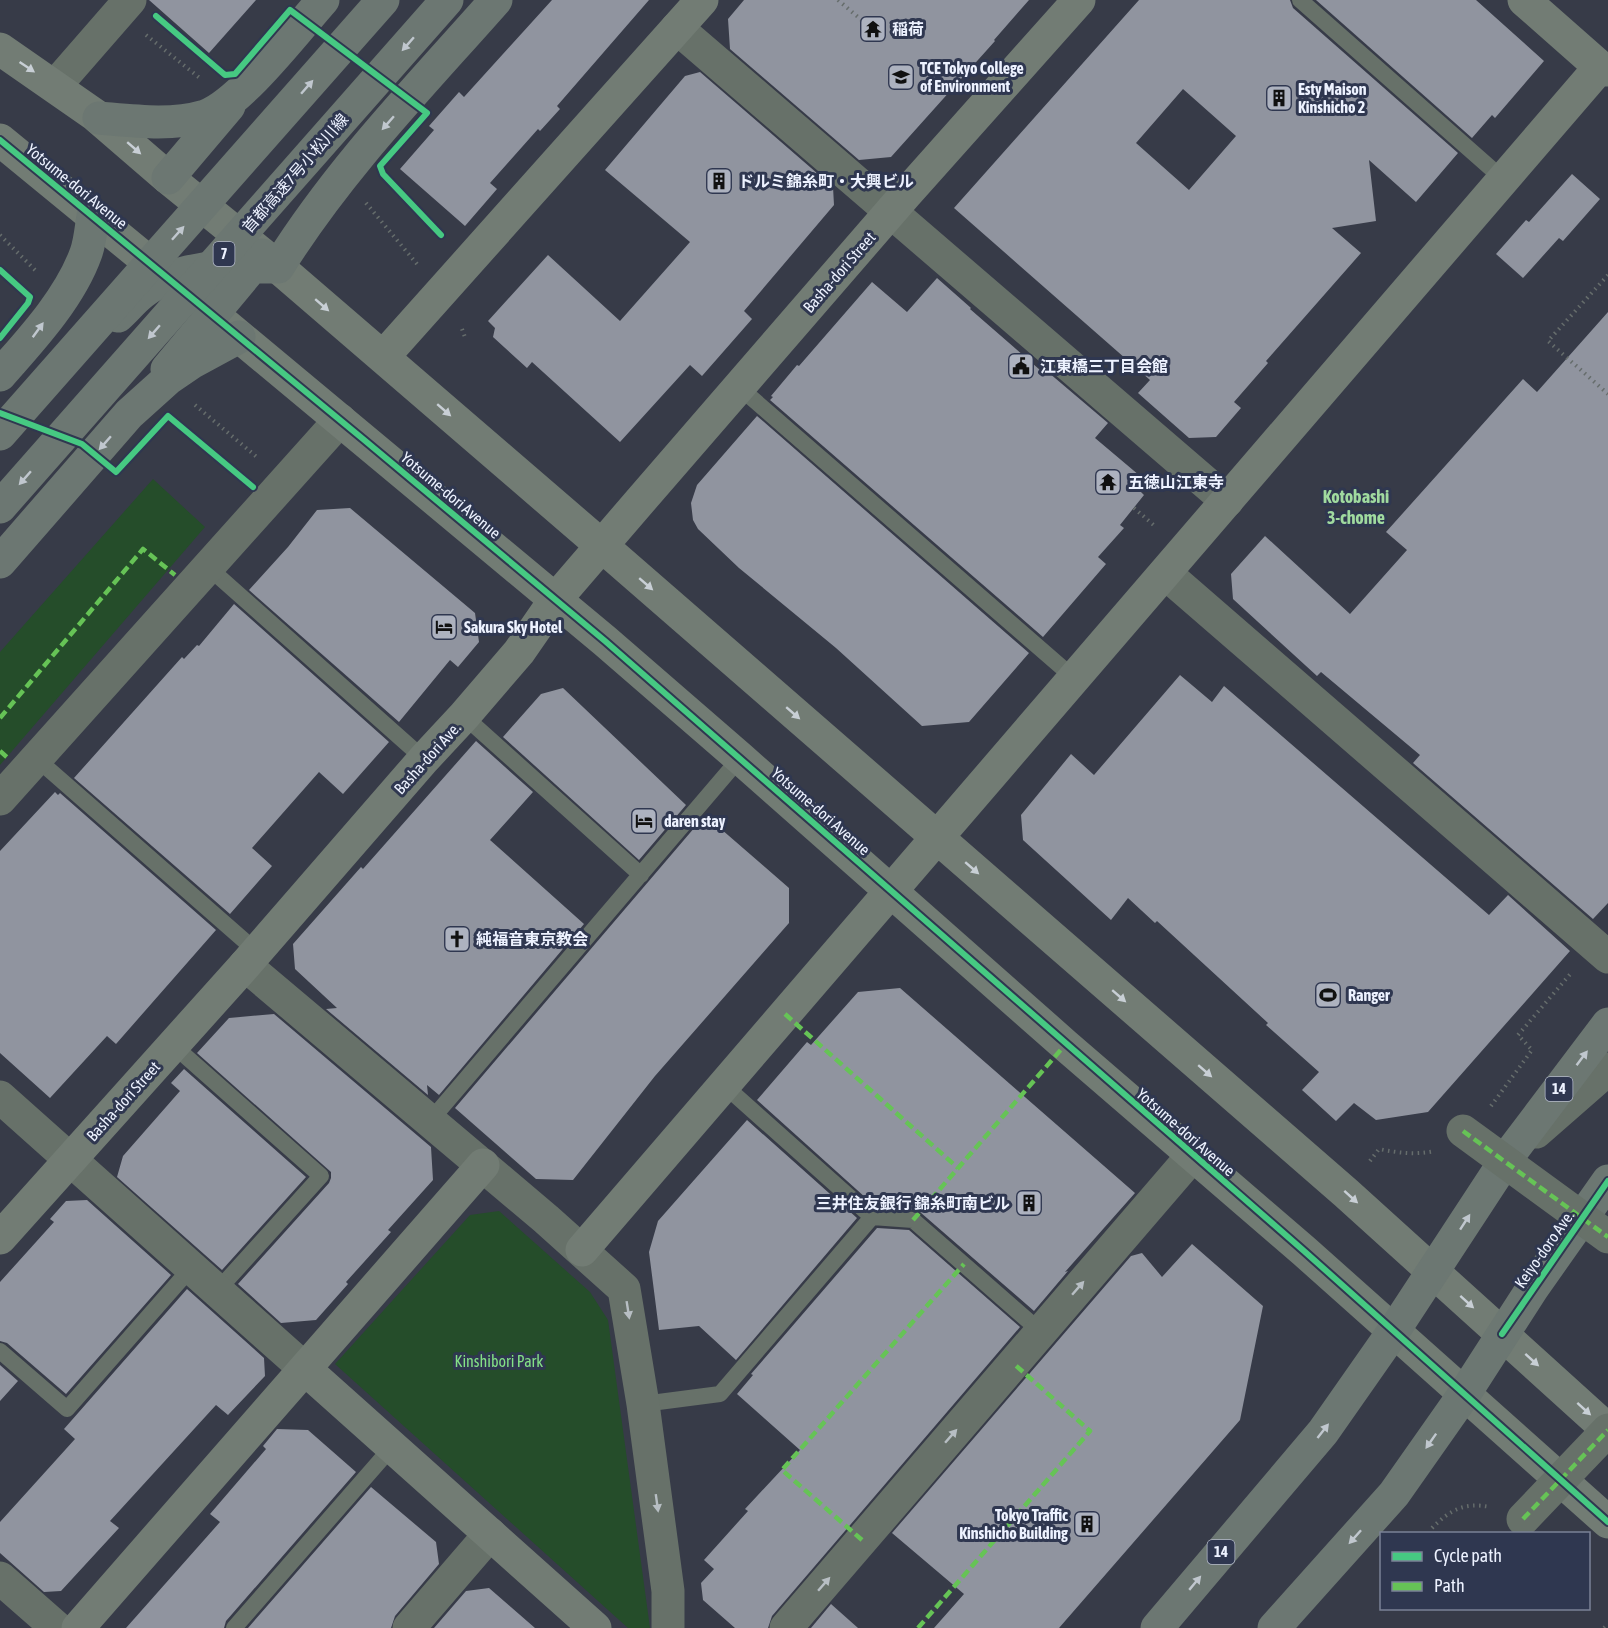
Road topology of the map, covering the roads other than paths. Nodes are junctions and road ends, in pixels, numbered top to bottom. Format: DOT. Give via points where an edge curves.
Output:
graph roads {
  1 [pos="130,0"];
  2 [pos="323,0"];
  3 [pos="383,0"];
  4 [pos="447,0"];
  5 [pos="496,0"];
  6 [pos="702,0"];
  7 [pos="1079,0"];
  8 [pos="1300,0"];
  9 [pos="1524,0"];
  10 [pos="677,28"];
  11 [pos="0,49"];
  12 [pos="1604,68"];
  13 [pos="54,86"];
  14 [pos="239,94"];
  15 [pos="99,118"];
  16 [pos="1,142"];
  17 [pos="168,178"];
  18 [pos="1503,179"];
  19 [pos="890,212"];
  20 [pos="93,216"];
  21 [pos="264,263"];
  22 [pos="168,278"];
  23 [pos="213,315"];
  24 [pos="239,337"];
  25 [pos="383,357"];
  26 [pos="0,375"];
  27 [pos="739,387"];
  28 [pos="129,414"];
  29 [pos="340,420"];
  30 [pos="0,434"];
  31 [pos="0,451"];
  32 [pos="1227,501"];
  33 [pos="0,507"];
  34 [pos="602,546"];
  35 [pos="0,562"];
  36 [pos="208,567"];
  37 [pos="1165,573"];
  38 [pos="555,600"];
  39 [pos="1074,678"];
  40 [pos="464,716"];
  41 [pos="740,758"];
  42 [pos="37,759"];
  43 [pos="424,759"];
  44 [pos="0,800"];
  45 [pos="937,838"];
  46 [pos="640,875"];
  47 [pos="891,891"];
  48 [pos="1608,957"];
  49 [pos="251,958"];
  50 [pos="1608,1024"];
  51 [pos="173,1046"];
  52 [pos="1608,1069"];
  53 [pos="724,1085"];
  54 [pos="0,1097"];
  55 [pos="430,1121"];
  56 [pos="1466,1133"];
  57 [pos="1193,1155"];
  58 [pos="1509,1155"];
  59 [pos="70,1160"];
  60 [pos="483,1166"];
  61 [pos="1608,1181"];
  62 [pos="1608,1206"];
  63 [pos="872,1217"];
  64 [pos="1608,1237"];
  65 [pos="0,1238"];
  66 [pos="582,1250"];
  67 [pos="191,1268"];
  68 [pos="1432,1271"];
  69 [pos="1532,1289"];
  70 [pos="218,1291"];
  71 [pos="1040,1331"];
  72 [pos="1393,1332"];
  73 [pos="1502,1334"];
  74 [pos="0,1351"];
  75 [pos="305,1369"];
  76 [pos="1465,1393"];
  77 [pos="643,1404"];
  78 [pos="1608,1430"];
  79 [pos="392,1447"];
  80 [pos="1524,1519"];
  81 [pos="1608,1522"];
  82 [pos="490,1534"];
  83 [pos="0,1578"];
  84 [pos="57,1628"];
  85 [pos="78,1628"];
  86 [pos="234,1628"];
  87 [pos="409,1628"];
  88 [pos="595,1628"];
  89 [pos="668,1628"];
  90 [pos="786,1628"];
  91 [pos="1157,1628"];
  92 [pos="1274,1628"];
  1 -- 13 [label="street"];
  2 -- 14 [label="highway"];
  30 -- 3 [label="highway, one-way, bridge"];
  4 -- 33 [label="highway, 首都高速7号小松川線 / 7, one-way, bridge"];
  5 -- 21 [label="highway, one-way" via="317,208"];
  6 -- 10 [label="street"];
  7 -- 19 [label="street, Basha-dori Street"];
  8 -- 18 [label="lane"];
  9 -- 12 [label="street"];
  10 -- 19 [label="street"];
  10 -- 25 [label="street"];
  11 -- 13 [label="street, one-way"];
  12 -- 18 [label="street"];
  13 -- 15 [label="street"];
  14 -- 15 [label="highway" via="207,115 180,121"];
  14 -- 17 [label="highway"];
  15 -- 17 [label="street, one-way"];
  16 -- 20 [label="street, Yotsume-dori Avenue"];
  17 -- 21 [label="street"];
  18 -- 32 [label="street"];
  19 -- 27 [label="street, Basha-dori Street"];
  19 -- 32 [label="street"];
  20 -- 22 [label="street, Yotsume-dori Avenue"];
  26 -- 20 [label="highway, one-way" via="74,281 86,252"];
  21 -- 22 [label="highway" via="183,272"];
  21 -- 23 [label="highway"];
  21 -- 25 [label="street, one-way"];
  22 -- 23 [label="street, Yotsume-dori Avenue"];
  22 -- 31 [label="highway" via="142,293 103,330"];
  23 -- 24 [label="street, Yotsume-dori Avenue"];
  23 -- 28 [label="highway"];
  24 -- 28 [label="highway" via="191,363"];
  24 -- 29 [label="street, Yotsume-dori Avenue"];
  25 -- 34 [label="street, one-way"];
  27 -- 34 [label="street, Basha-dori Street"];
  27 -- 39 [label="lane"];
  28 -- 35 [label="highway, one-way"];
  29 -- 36 [label="street"];
  29 -- 38 [label="street, Yotsume-dori Avenue"];
  32 -- 37 [label="street"];
  34 -- 38 [label="street, Basha-dori Ave."];
  34 -- 45 [label="street, one-way"];
  36 -- 42 [label="street"];
  36 -- 43 [label="lane"];
  37 -- 39 [label="street"];
  37 -- 48 [label="street"];
  38 -- 40 [label="street, Basha-dori Ave." via="519,652"];
  38 -- 41 [label="street, Yotsume-dori Avenue"];
  39 -- 45 [label="street"];
  40 -- 43 [label="street, Basha-dori Ave."];
  40 -- 46 [label="lane"];
  41 -- 46 [label="lane"];
  41 -- 47 [label="street, Yotsume-dori Avenue"];
  42 -- 44 [label="street"];
  42 -- 49 [label="lane"];
  43 -- 49 [label="street, Basha-dori Ave."];
  45 -- 47 [label="street"];
  45 -- 68 [label="street, one-way"];
  46 -- 55 [label="lane"];
  47 -- 53 [label="street"];
  47 -- 57 [label="street, Yotsume-dori Avenue"];
  49 -- 51 [label="street, Basha-dori Street"];
  49 -- 55 [label="street"];
  58 -- 50 [label="highway, 14, one-way"];
  51 -- 59 [label="street, Basha-dori Street"];
  51 -- 70 [label="lane" via="321,1176"];
  52 -- 58 [label="street"];
  53 -- 63 [label="lane"];
  53 -- 66 [label="street"];
  54 -- 59 [label="street"];
  55 -- 60 [label="street"];
  56 -- 64 [label="street, bridge"];
  71 -- 57 [label="street, one-way"];
  57 -- 72 [label="street, Yotsume-dori Avenue"];
  68 -- 58 [label="highway, 14, one-way"];
  59 -- 65 [label="street, Basha-dori Street"];
  59 -- 67 [label="street"];
  60 -- 66 [label="street"];
  60 -- 75 [label="street"];
  61 -- 69 [label="highway, Keiyo-doro Ave."];
  62 -- 69 [label="lane" via="1592,1215"];
  63 -- 71 [label="lane" via="913,1220"];
  63 -- 77 [label="lane" via="720,1394"];
  66 -- 77 [label="street, one-way" via="624,1289"];
  67 -- 70 [label="street"];
  67 -- 74 [label="lane" via="67,1409"];
  68 -- 72 [label="highway, 14"];
  68 -- 73 [label="street, one-way"];
  69 -- 73 [label="highway, Keiyo-doro Ave."];
  70 -- 75 [label="street"];
  90 -- 71 [label="street, one-way"];
  72 -- 76 [label="street, Yotsume-dori Avenue"];
  91 -- 72 [label="highway, 14, one-way" via="1323,1432"];
  73 -- 76 [label="highway, Keiyo-doro Ave."];
  73 -- 78 [label="street, one-way"];
  75 -- 79 [label="street"];
  75 -- 85 [label="street"];
  76 -- 81 [label="street, Yotsume-dori Avenue"];
  76 -- 92 [label="highway, Keiyo-doro Ave., one-way" via="1394,1494"];
  77 -- 89 [label="street, one-way" via="668,1591"];
  78 -- 80 [label="street, bridge"];
  79 -- 82 [label="street"];
  79 -- 86 [label="lane"];
  82 -- 87 [label="street"];
  82 -- 88 [label="street"];
  83 -- 84 [label="street"];
}
